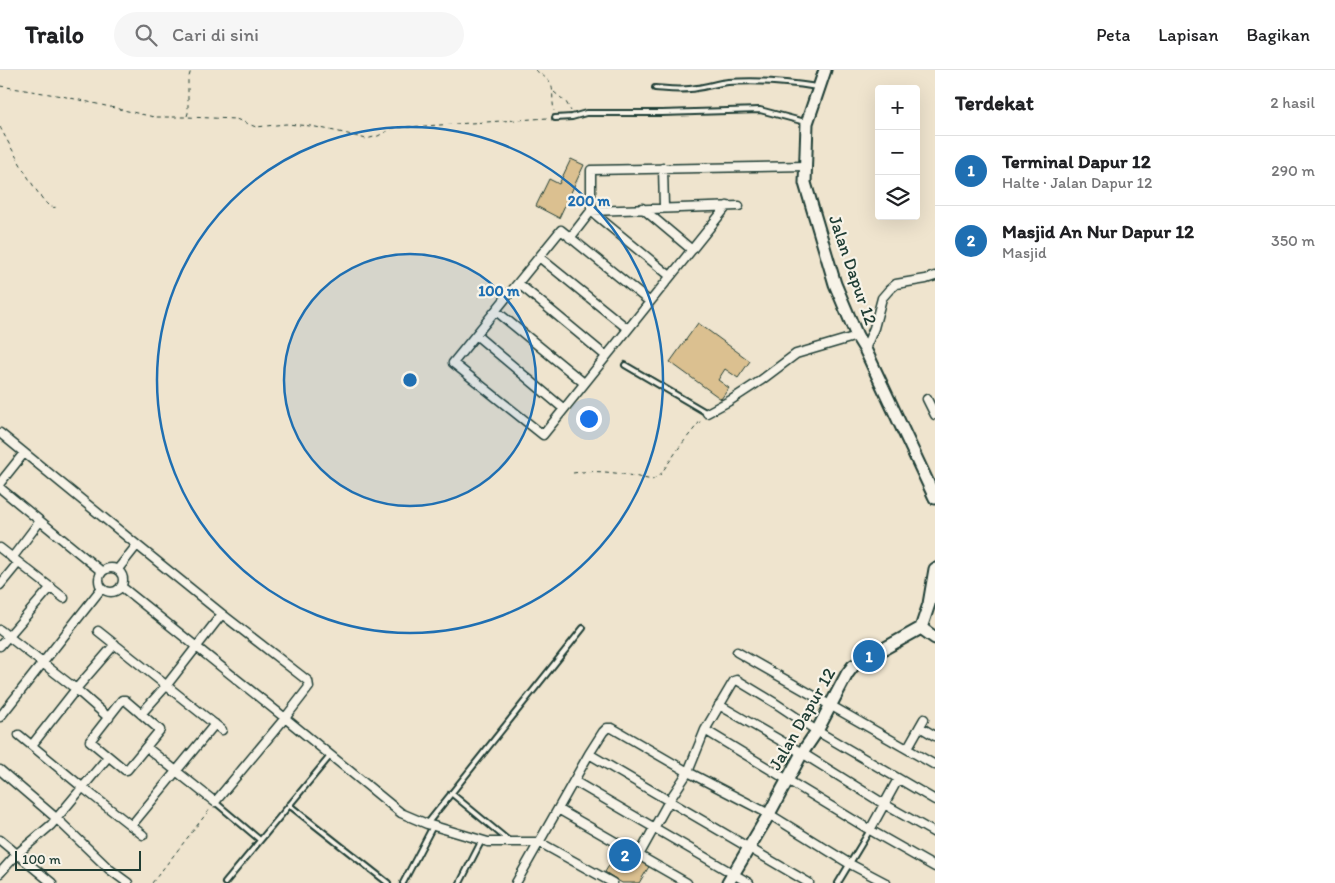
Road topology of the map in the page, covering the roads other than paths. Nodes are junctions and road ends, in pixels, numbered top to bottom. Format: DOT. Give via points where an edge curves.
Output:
graph roads {
  1 [pos="825,70"];
  2 [pos="819,87"];
  3 [pos="655,88"];
  4 [pos="555,118"];
  5 [pos="807,123"];
  6 [pos="806,166"];
  7 [pos="663,168"];
  8 [pos="727,206"];
  9 [pos="740,206"];
  10 [pos="642,208"];
  11 [pos="664,208"];
  12 [pos="591,211"];
  13 [pos="570,238"];
  14 [pos="692,250"];
  15 [pos="539,257"];
  16 [pos="670,276"];
  17 [pos="935,276"];
  18 [pos="518,283"];
  19 [pos="650,302"];
  20 [pos="496,310"];
  21 [pos="628,329"];
  22 [pos="476,335"];
  23 [pos="857,336"];
  24 [pos="866,349"];
  25 [pos="606,356"];
  26 [pos="626,365"];
  27 [pos="584,383"];
  28 [pos="927,399"];
  29 [pos="564,409"];
  30 [pos="708,413"];
  31 [pos="935,415"];
  32 [pos="0,433"];
  33 [pos="24,453"];
  34 [pos="0,483"];
  35 [pos="0,488"];
  36 [pos="934,495"];
  37 [pos="40,521"];
  38 [pos="137,545"];
  39 [pos="0,549"];
  40 [pos="15,560"];
  41 [pos="118,569"];
  42 [pos="935,569"];
  43 [pos="101,571"];
  44 [pos="0,585"];
  45 [pos="51,587"];
  46 [pos="122,587"];
  47 [pos="101,589"];
  48 [pos="64,598"];
  49 [pos="222,614"];
  50 [pos="583,628"];
  51 [pos="921,628"];
  52 [pos="0,630"];
  53 [pos="98,631"];
  54 [pos="8,636"];
  55 [pos="935,638"];
  56 [pos="115,644"];
  57 [pos="0,646"];
  58 [pos="197,647"];
  59 [pos="737,652"];
  60 [pos="43,663"];
  61 [pos="166,686"];
  62 [pos="76,689"];
  63 [pos="719,705"];
  64 [pos="830,706"];
  65 [pos="141,714"];
  66 [pos="0,718"];
  67 [pos="109,718"];
  68 [pos="285,718"];
  69 [pos="924,719"];
  70 [pos="215,724"];
  71 [pos="920,728"];
  72 [pos="222,730"];
  73 [pos="705,730"];
  74 [pos="817,731"];
  75 [pos="19,735"];
  76 [pos="935,736"];
  77 [pos="32,745"];
  78 [pos="146,747"];
  79 [pos="907,749"];
  80 [pos="802,753"];
  81 [pos="589,754"];
  82 [pos="331,756"];
  83 [pos="108,757"];
  84 [pos="935,765"];
  85 [pos="0,770"];
  86 [pos="177,772"];
  87 [pos="688,772"];
  88 [pos="898,779"];
  89 [pos="788,780"];
  90 [pos="574,781"];
  91 [pos="82,787"];
  92 [pos="451,793"];
  93 [pos="935,800"];
  94 [pos="669,801"];
  95 [pos="215,802"];
  96 [pos="884,804"];
  97 [pos="288,805"];
  98 [pos="558,809"];
  99 [pos="769,814"];
  100 [pos="56,818"];
  101 [pos="430,825"];
  102 [pos="131,826"];
  103 [pos="654,828"];
  104 [pos="870,830"];
  105 [pos="935,833"];
  106 [pos="143,835"];
  107 [pos="0,840"];
  108 [pos="260,840"];
  109 [pos="482,840"];
  110 [pos="510,842"];
  111 [pos="539,842"];
  112 [pos="748,848"];
  113 [pos="17,854"];
  114 [pos="639,855"];
  115 [pos="850,864"];
  116 [pos="935,867"];
  117 [pos="0,873"];
  118 [pos="730,878"];
  119 [pos="520,881"];
  120 [pos="52,883"];
  121 [pos="128,883"];
  122 [pos="225,883"];
  123 [pos="388,883"];
  124 [pos="403,883"];
  125 [pos="460,883"];
  126 [pos="613,883"];
  127 [pos="687,883"];
  128 [pos="749,883"];
  129 [pos="809,883"];
  130 [pos="838,883"];
  131 [pos="886,883"];
  1 -- 2 [label="street, Jalan Dapur 12"];
  2 -- 3 [label="lane" via="750,81 725,82 696,89"];
  2 -- 5 [label="street, Jalan Dapur 12"];
  4 -- 5 [label="lane" via="586,113 760,110"];
  5 -- 6 [label="street, Jalan Dapur 12"];
  6 -- 7 [label="street"];
  6 -- 23 [label="street, Jalan Dapur 12" via="805,183 835,284"];
  7 -- 11 [label="street"];
  7 -- 12 [label="street" via="590,170"];
  8 -- 9 [label="street"];
  8 -- 11 [label="street"];
  8 -- 14 [label="street"];
  10 -- 11 [label="street"];
  10 -- 12 [label="street"];
  10 -- 14 [label="street"];
  12 -- 13 [label="street"];
  12 -- 16 [label="street"];
  13 -- 15 [label="street" via="561,230"];
  13 -- 19 [label="street"];
  14 -- 16 [label="street"];
  15 -- 18 [label="street"];
  15 -- 21 [label="street"];
  16 -- 19 [label="street"];
  17 -- 24 [label="street" via="896,284 889,290 882,298"];
  18 -- 20 [label="street"];
  18 -- 25 [label="street"];
  19 -- 21 [label="street"];
  20 -- 22 [label="street"];
  20 -- 27 [label="street"];
  21 -- 25 [label="street"];
  22 -- 29 [label="street"];
  22 -- 29 [label="street" via="453,363 543,435"];
  23 -- 24 [label="street, Jalan Dapur 12"];
  23 -- 30 [label="street" via="796,354 746,391"];
  24 -- 36 [label="street, Jalan Dapur 12"];
  25 -- 27 [label="street"];
  26 -- 30 [label="lane"];
  27 -- 29 [label="street"];
  28 -- 31 [label="street"];
  32 -- 33 [label="street"];
  33 -- 34 [label="street"];
  33 -- 38 [label="street"];
  35 -- 37 [label="street"];
  37 -- 40 [label="street"];
  37 -- 43 [label="street"];
  38 -- 41 [label="street"];
  38 -- 49 [label="street"];
  39 -- 40 [label="street"];
  40 -- 44 [label="street"];
  40 -- 45 [label="street"];
  41 -- 43 [label="street" via="109,567"];
  41 -- 46 [label="street" via="124,577"];
  42 -- 51 [label="street"];
  43 -- 47 [label="street" via="98,580"];
  45 -- 48 [label="street"];
  45 -- 54 [label="street"];
  46 -- 47 [label="street" via="112,593"];
  46 -- 58 [label="street"];
  47 -- 60 [label="street"];
  49 -- 58 [label="street"];
  49 -- 68 [label="street" via="308,681 309,687"];
  50 -- 92 [label="lane"];
  51 -- 55 [label="street"];
  51 -- 64 [label="street, Jalan Dapur 12" via="853,666"];
  52 -- 54 [label="street"];
  53 -- 56 [label="street"];
  54 -- 57 [label="street"];
  54 -- 60 [label="street"];
  56 -- 61 [label="street"];
  56 -- 62 [label="street"];
  58 -- 61 [label="street"];
  58 -- 68 [label="street"];
  59 -- 64 [label="street"];
  60 -- 62 [label="street"];
  60 -- 66 [label="street"];
  61 -- 65 [label="street"];
  61 -- 70 [label="street"];
  62 -- 67 [label="street"];
  62 -- 77 [label="street"];
  63 -- 73 [label="street"];
  63 -- 74 [label="street" via="737,680"];
  63 -- 80 [label="street"];
  64 -- 74 [label="street, Jalan Dapur 12"];
  64 -- 79 [label="street"];
  65 -- 67 [label="street" via="122,700"];
  65 -- 78 [label="street" via="160,730"];
  67 -- 83 [label="street" via="90,740"];
  68 -- 82 [label="street"];
  68 -- 95 [label="street"];
  69 -- 71 [label="street"];
  70 -- 72 [label="street"];
  70 -- 86 [label="street"];
  71 -- 76 [label="street"];
  71 -- 79 [label="street"];
  73 -- 87 [label="street"];
  73 -- 89 [label="street"];
  74 -- 80 [label="street, Jalan Dapur 12"];
  74 -- 88 [label="street"];
  75 -- 77 [label="street"];
  77 -- 91 [label="street"];
  78 -- 83 [label="street" via="127,770"];
  78 -- 86 [label="street"];
  79 -- 84 [label="street"];
  80 -- 89 [label="street, Jalan Dapur 12"];
  80 -- 96 [label="street"];
  81 -- 87 [label="street" via="603,732 612,728"];
  81 -- 90 [label="street"];
  81 -- 94 [label="street"];
  82 -- 97 [label="lane"];
  82 -- 101 [label="street" via="401,813"];
  83 -- 91 [label="street"];
  85 -- 100 [label="street"];
  86 -- 95 [label="street"];
  86 -- 102 [label="street"];
  87 -- 94 [label="street"];
  87 -- 99 [label="street"];
  88 -- 93 [label="street"];
  88 -- 96 [label="street"];
  89 -- 99 [label="street, Jalan Dapur 12"];
  89 -- 104 [label="street"];
  90 -- 98 [label="street"];
  90 -- 103 [label="street"];
  91 -- 100 [label="street"];
  91 -- 102 [label="street"];
  92 -- 101 [label="lane"];
  92 -- 110 [label="lane"];
  94 -- 103 [label="street"];
  94 -- 112 [label="street"];
  95 -- 108 [label="lane"];
  96 -- 104 [label="street"];
  96 -- 105 [label="street"];
  97 -- 108 [label="lane"];
  97 -- 123 [label="lane"];
  98 -- 111 [label="street"];
  98 -- 114 [label="street"];
  99 -- 112 [label="street, Jalan Dapur 12"];
  99 -- 115 [label="street"];
  100 -- 113 [label="street"];
  100 -- 121 [label="street"];
  101 -- 109 [label="street"];
  101 -- 124 [label="lane"];
  102 -- 106 [label="street"];
  103 -- 114 [label="street"];
  103 -- 118 [label="street"];
  104 -- 115 [label="lane"];
  104 -- 116 [label="street"];
  107 -- 113 [label="street"];
  108 -- 122 [label="lane"];
  109 -- 110 [label="street"];
  109 -- 125 [label="lane"];
  110 -- 111 [label="street"];
  111 -- 119 [label="street"];
  111 -- 126 [label="street"];
  112 -- 118 [label="street, Jalan Dapur 12"];
  112 -- 129 [label="street"];
  113 -- 117 [label="street"];
  113 -- 120 [label="street"];
  114 -- 127 [label="street"];
  115 -- 130 [label="lane"];
  115 -- 131 [label="street"];
  118 -- 128 [label="street"];
}
